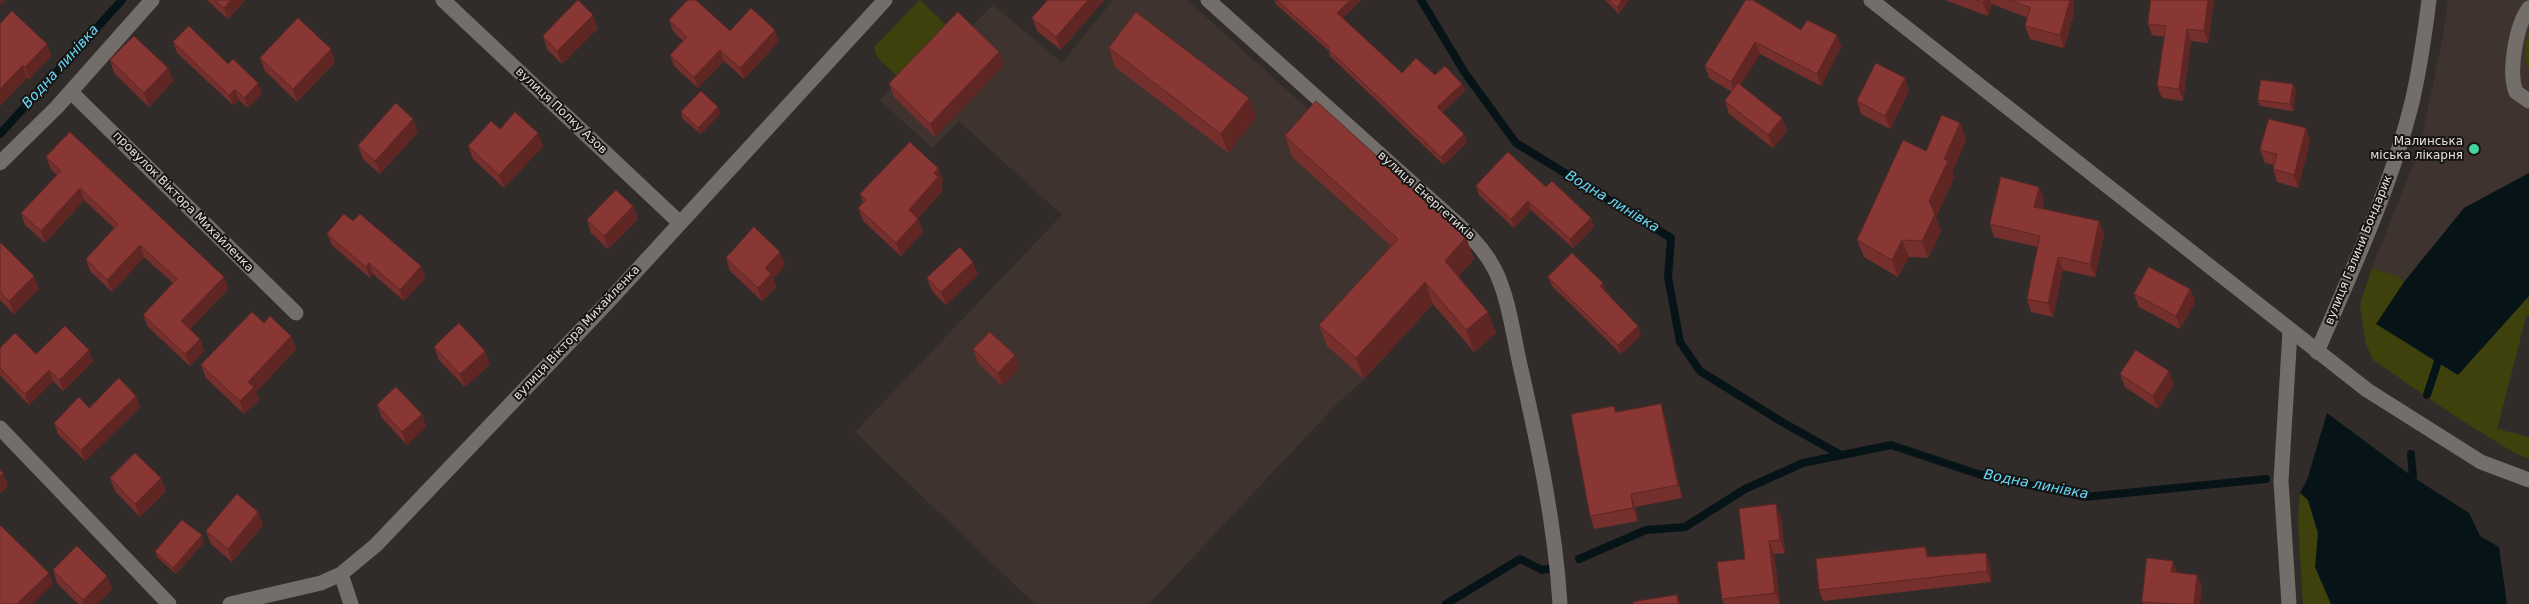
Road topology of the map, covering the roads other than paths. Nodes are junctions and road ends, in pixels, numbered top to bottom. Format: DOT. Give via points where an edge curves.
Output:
graph roads {
  1 [pos="152,0"];
  2 [pos="443,0"];
  3 [pos="884,0"];
  4 [pos="1208,0"];
  5 [pos="1871,0"];
  6 [pos="2429,0"];
  7 [pos="2529,8"];
  8 [pos="71,92"];
  9 [pos="2529,101"];
  10 [pos="0,163"];
  11 [pos="680,223"];
  12 [pos="296,313"];
  13 [pos="2290,331"];
  14 [pos="2317,352"];
  15 [pos="0,428"];
  16 [pos="2529,480"];
  17 [pos="341,574"];
  18 [pos="168,604"];
  19 [pos="230,604"];
  20 [pos="351,604"];
  21 [pos="1560,604"];
  22 [pos="2289,604"];
  1 -- 8 [label="street"];
  2 -- 11 [label="street, вулиця Полку Азов"];
  3 -- 11 [label="street, вулиця Віктора Михайленка"];
  4 -- 21 [label="street, вулиця Енергетиків" via="1460,226 1487,255 1503,292 1532,415 1552,522"];
  5 -- 13 [label="street"];
  6 -- 14 [label="street, вулиця Галини Бондарик" via="2413,98 2402,138"];
  7 -- 9 [label="street" via="2517,40 2512,74 2516,92"];
  8 -- 10 [label="street"];
  8 -- 12 [label="street, провулок Віктора Михайленка"];
  11 -- 17 [label="street, вулиця Віктора Михайленка" via="382,538"];
  13 -- 14 [label="street"];
  13 -- 22 [label="street" via="2281,481"];
  14 -- 16 [label="street" via="2380,399 2450,444 2481,462"];
  15 -- 18 [label="street"];
  17 -- 19 [label="street, вулиця Віктора Михайленка" via="304,589"];
  17 -- 20 [label="street"];
}
